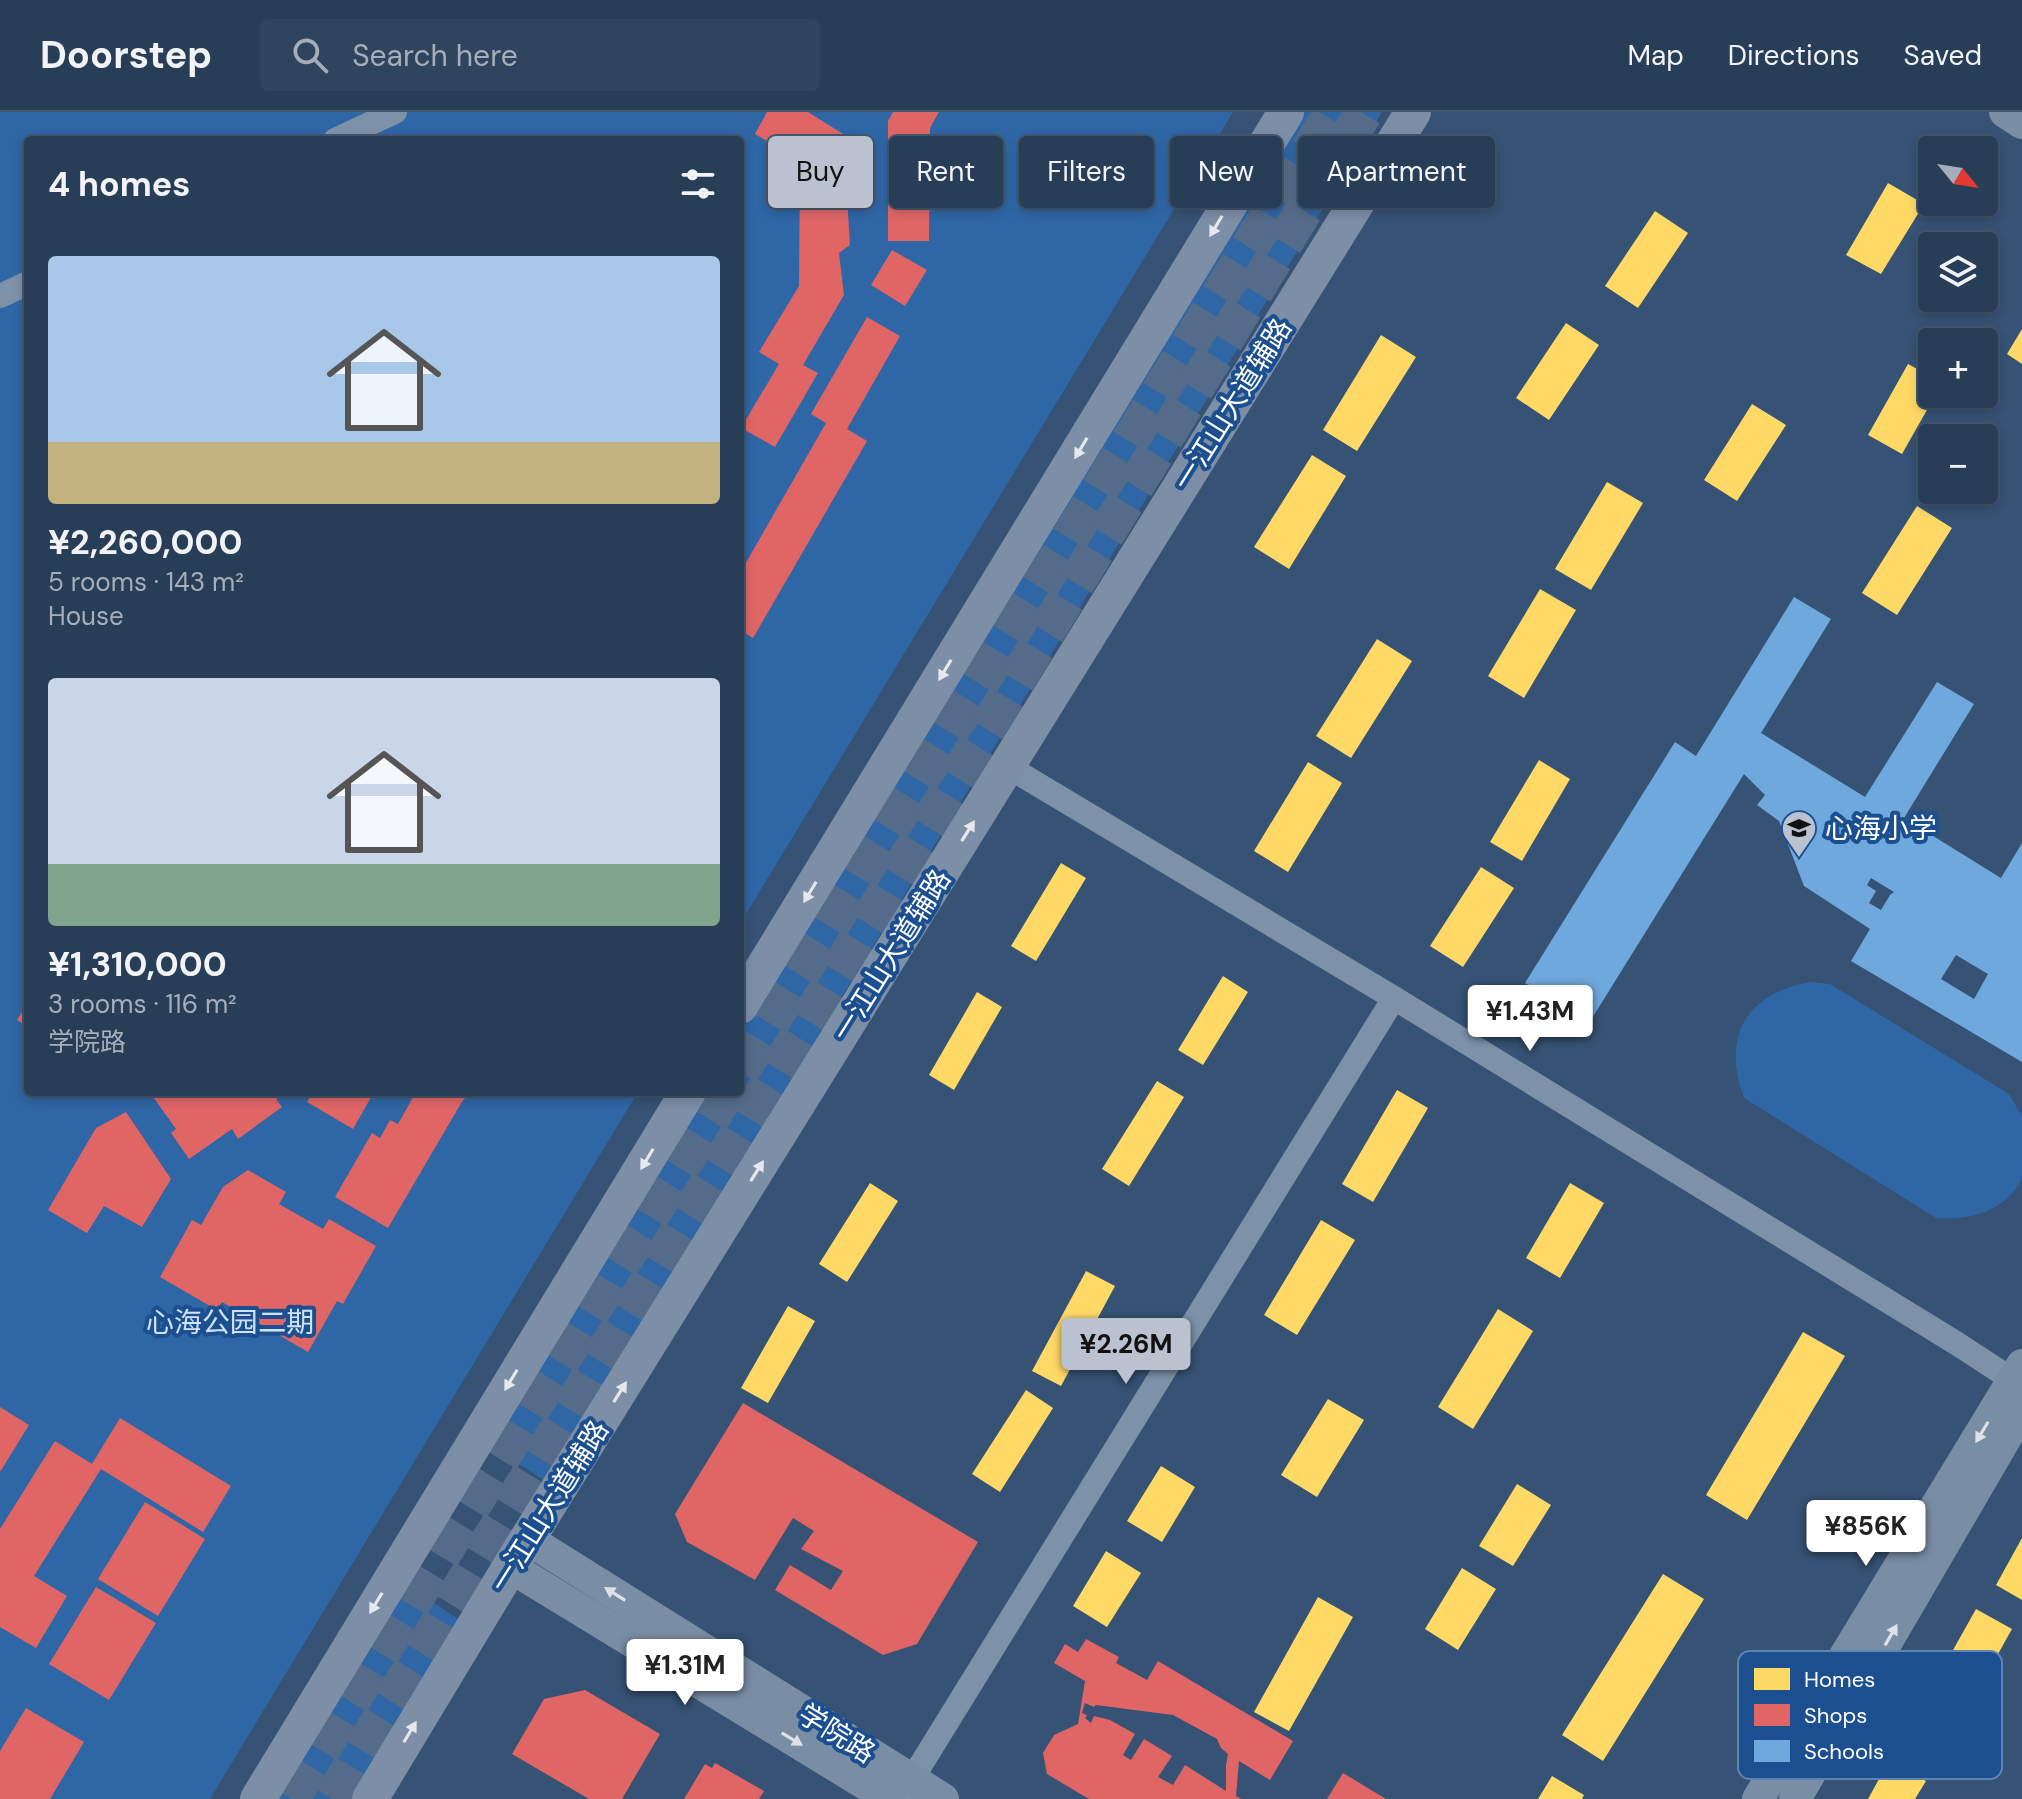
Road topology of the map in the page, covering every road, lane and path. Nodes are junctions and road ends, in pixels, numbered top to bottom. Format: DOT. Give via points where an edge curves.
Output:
graph roads {
  1 [pos="395,112"];
  2 [pos="1286,112"];
  3 [pos="1413,112"];
  4 [pos="2005,112"];
  5 [pos="2022,123"];
  6 [pos="344,136"];
  7 [pos="24,285"];
  8 [pos="0,296"];
  9 [pos="1007,766"];
  10 [pos="1394,998"];
  11 [pos="744,999"];
  12 [pos="686,1096"];
  13 [pos="2020,1385"];
  14 [pos="520,1553"];
  15 [pos="1852,1651"];
  16 [pos="1875,1651"];
  17 [pos="1771,1779"];
  18 [pos="1806,1779"];
  19 [pos="900,1793"];
  20 [pos="258,1799"];
  21 [pos="370,1799"];
  22 [pos="943,1799"];
  23 [pos="1758,1799"];
  24 [pos="1795,1799"];
  1 -- 6 [label="street"];
  2 -- 11 [label="main road, one-way"];
  3 -- 9 [label="main road, 一江山大道辅路"];
  4 -- 5 [label="main road"];
  7 -- 8 [label="street"];
  9 -- 10 [label="street"];
  14 -- 9 [label="main road, 一江山大道辅路, one-way"];
  10 -- 13 [label="street"];
  10 -- 19 [label="street"];
  12 -- 20 [label="main road, one-way"];
  13 -- 15 [label="main road, one-way"];
  16 -- 13 [label="main road, one-way"];
  14 -- 19 [label="main road, 学院路"];
  21 -- 14 [label="main road, 一江山大道辅路, one-way"];
  17 -- 23 [label="main road, one-way"];
  24 -- 18 [label="main road, one-way"];
  19 -- 22 [label="main road, 学院路"];
}
